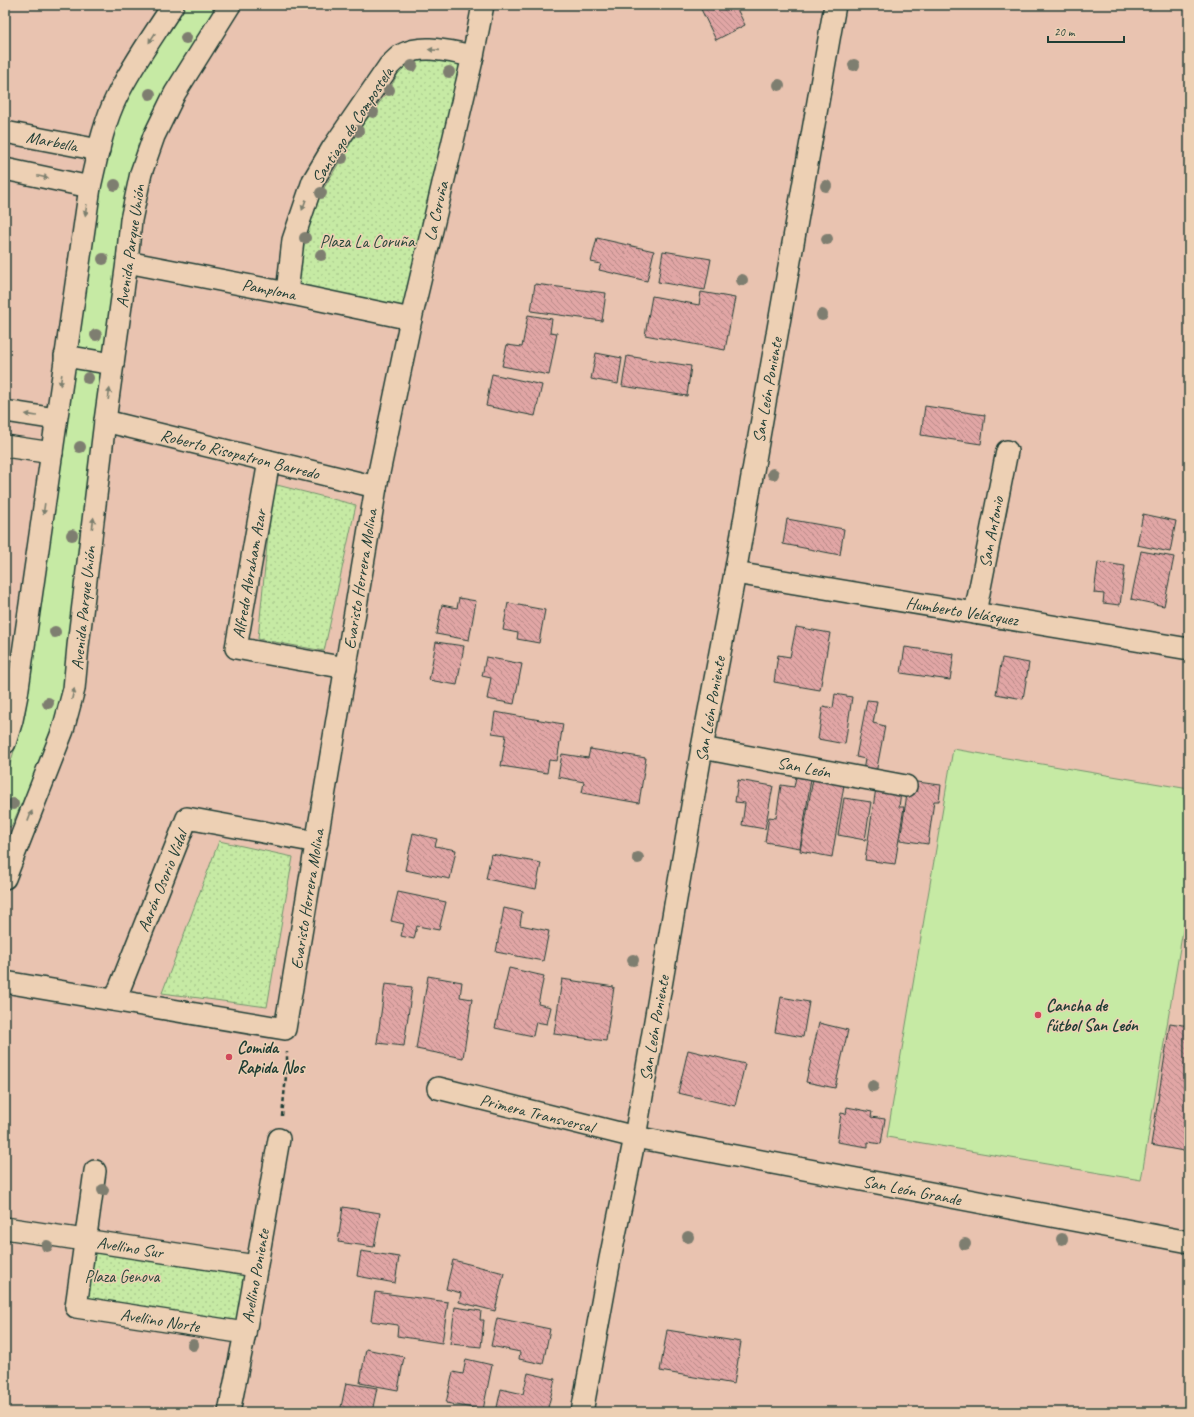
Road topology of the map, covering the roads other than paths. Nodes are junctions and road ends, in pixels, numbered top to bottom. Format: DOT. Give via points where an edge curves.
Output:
graph roads {
  1 [pos="173,5"];
  2 [pos="230,5"];
  3 [pos="483,5"];
  4 [pos="835,5"];
  5 [pos="473,56"];
  6 [pos="5,132"];
  7 [pos="99,150"];
  8 [pos="5,169"];
  9 [pos="90,187"];
  10 [pos="127,262"];
  11 [pos="286,293"];
  12 [pos="411,319"];
  13 [pos="65,356"];
  14 [pos="113,364"];
  15 [pos="5,411"];
  16 [pos="56,419"];
  17 [pos="105,421"];
  18 [pos="5,446"];
  19 [pos="1007,452"];
  20 [pos="52,453"];
  21 [pos="269,461"];
  22 [pos="376,487"];
  23 [pos="735,573"];
  24 [pos="975,613"];
  25 [pos="1188,644"];
  26 [pos="346,668"];
  27 [pos="8,719"];
  28 [pos="5,743"];
  29 [pos="702,748"];
  30 [pos="906,786"];
  31 [pos="12,841"];
  32 [pos="317,842"];
  33 [pos="5,878"];
  34 [pos="5,982"];
  35 [pos="115,1000"];
  36 [pos="438,1088"];
  37 [pos="635,1138"];
  38 [pos="280,1139"];
  39 [pos="95,1171"];
  40 [pos="5,1228"];
  41 [pos="85,1240"];
  42 [pos="1189,1242"];
  43 [pos="256,1266"];
  44 [pos="245,1333"];
  45 [pos="229,1412"];
  46 [pos="582,1412"];
  1 -- 7 [label="street, one-way" via="117,97"];
  2 -- 10 [label="street, Avenida Parque Unión" via="175,93 154,136 138,187 131,220"];
  3 -- 5 [label="street, La Coruña"];
  4 -- 23 [label="street, San León Poniente"];
  5 -- 11 [label="street, Santiago de Compostela, one-way" via="434,49 414,50 400,55 389,66 313,181 293,240"];
  5 -- 12 [label="street, La Coruña"];
  6 -- 7 [label="street, Marbella"];
  7 -- 9 [label="street"];
  8 -- 9 [label="street, one-way"];
  9 -- 13 [label="street, one-way"];
  10 -- 11 [label="street, Pamplona"];
  10 -- 14 [label="street, Avenida Parque Unión"];
  11 -- 12 [label="street, Pamplona"];
  12 -- 22 [label="street, La Coruña"];
  13 -- 14 [label="street"];
  13 -- 16 [label="street, one-way"];
  17 -- 14 [label="street, Avenida Parque Unión, one-way"];
  16 -- 15 [label="street, one-way"];
  16 -- 20 [label="street"];
  17 -- 21 [label="street, Roberto Risopatron Barredo"];
  31 -- 17 [label="street, Avenida Parque Unión, one-way" via="63,730 74,689"];
  18 -- 20 [label="street"];
  19 -- 24 [label="street, San Antonio"];
  20 -- 27 [label="street, one-way" via="17,695"];
  21 -- 22 [label="street, Roberto Risopatron Barredo"];
  21 -- 26 [label="street, Alfredo Abraham Azar" via="236,648"];
  22 -- 26 [label="street, Evaristo Herrera Molina"];
  23 -- 24 [label="street, Humberto Velásquez"];
  23 -- 29 [label="street, San León Poniente"];
  24 -- 25 [label="street, Humberto Velásquez"];
  26 -- 32 [label="street, Evaristo Herrera Molina"];
  27 -- 28 [label="street"];
  29 -- 30 [label="street, San León"];
  29 -- 37 [label="street, San León Poniente"];
  31 -- 33 [label="street, Avenida Parque Unión"];
  32 -- 35 [label="street, Aarón Osorio Vidal" via="187,818"];
  32 -- 35 [label="street, Evaristo Herrera Molina" via="286,1029"];
  34 -- 35 [label="street"];
  36 -- 37 [label="street, Primera Transversal"];
  37 -- 42 [label="street, San León Grande"];
  37 -- 46 [label="street, San León Poniente"];
  38 -- 43 [label="street, Avellino Poniente"];
  39 -- 41 [label="street"];
  40 -- 41 [label="street, Avellino Sur"];
  41 -- 43 [label="street, Avellino Sur"];
  41 -- 44 [label="street, Avellino Norte" via="76,1307"];
  43 -- 44 [label="street, Avellino Poniente"];
  44 -- 45 [label="street, Avellino Poniente"];
}
